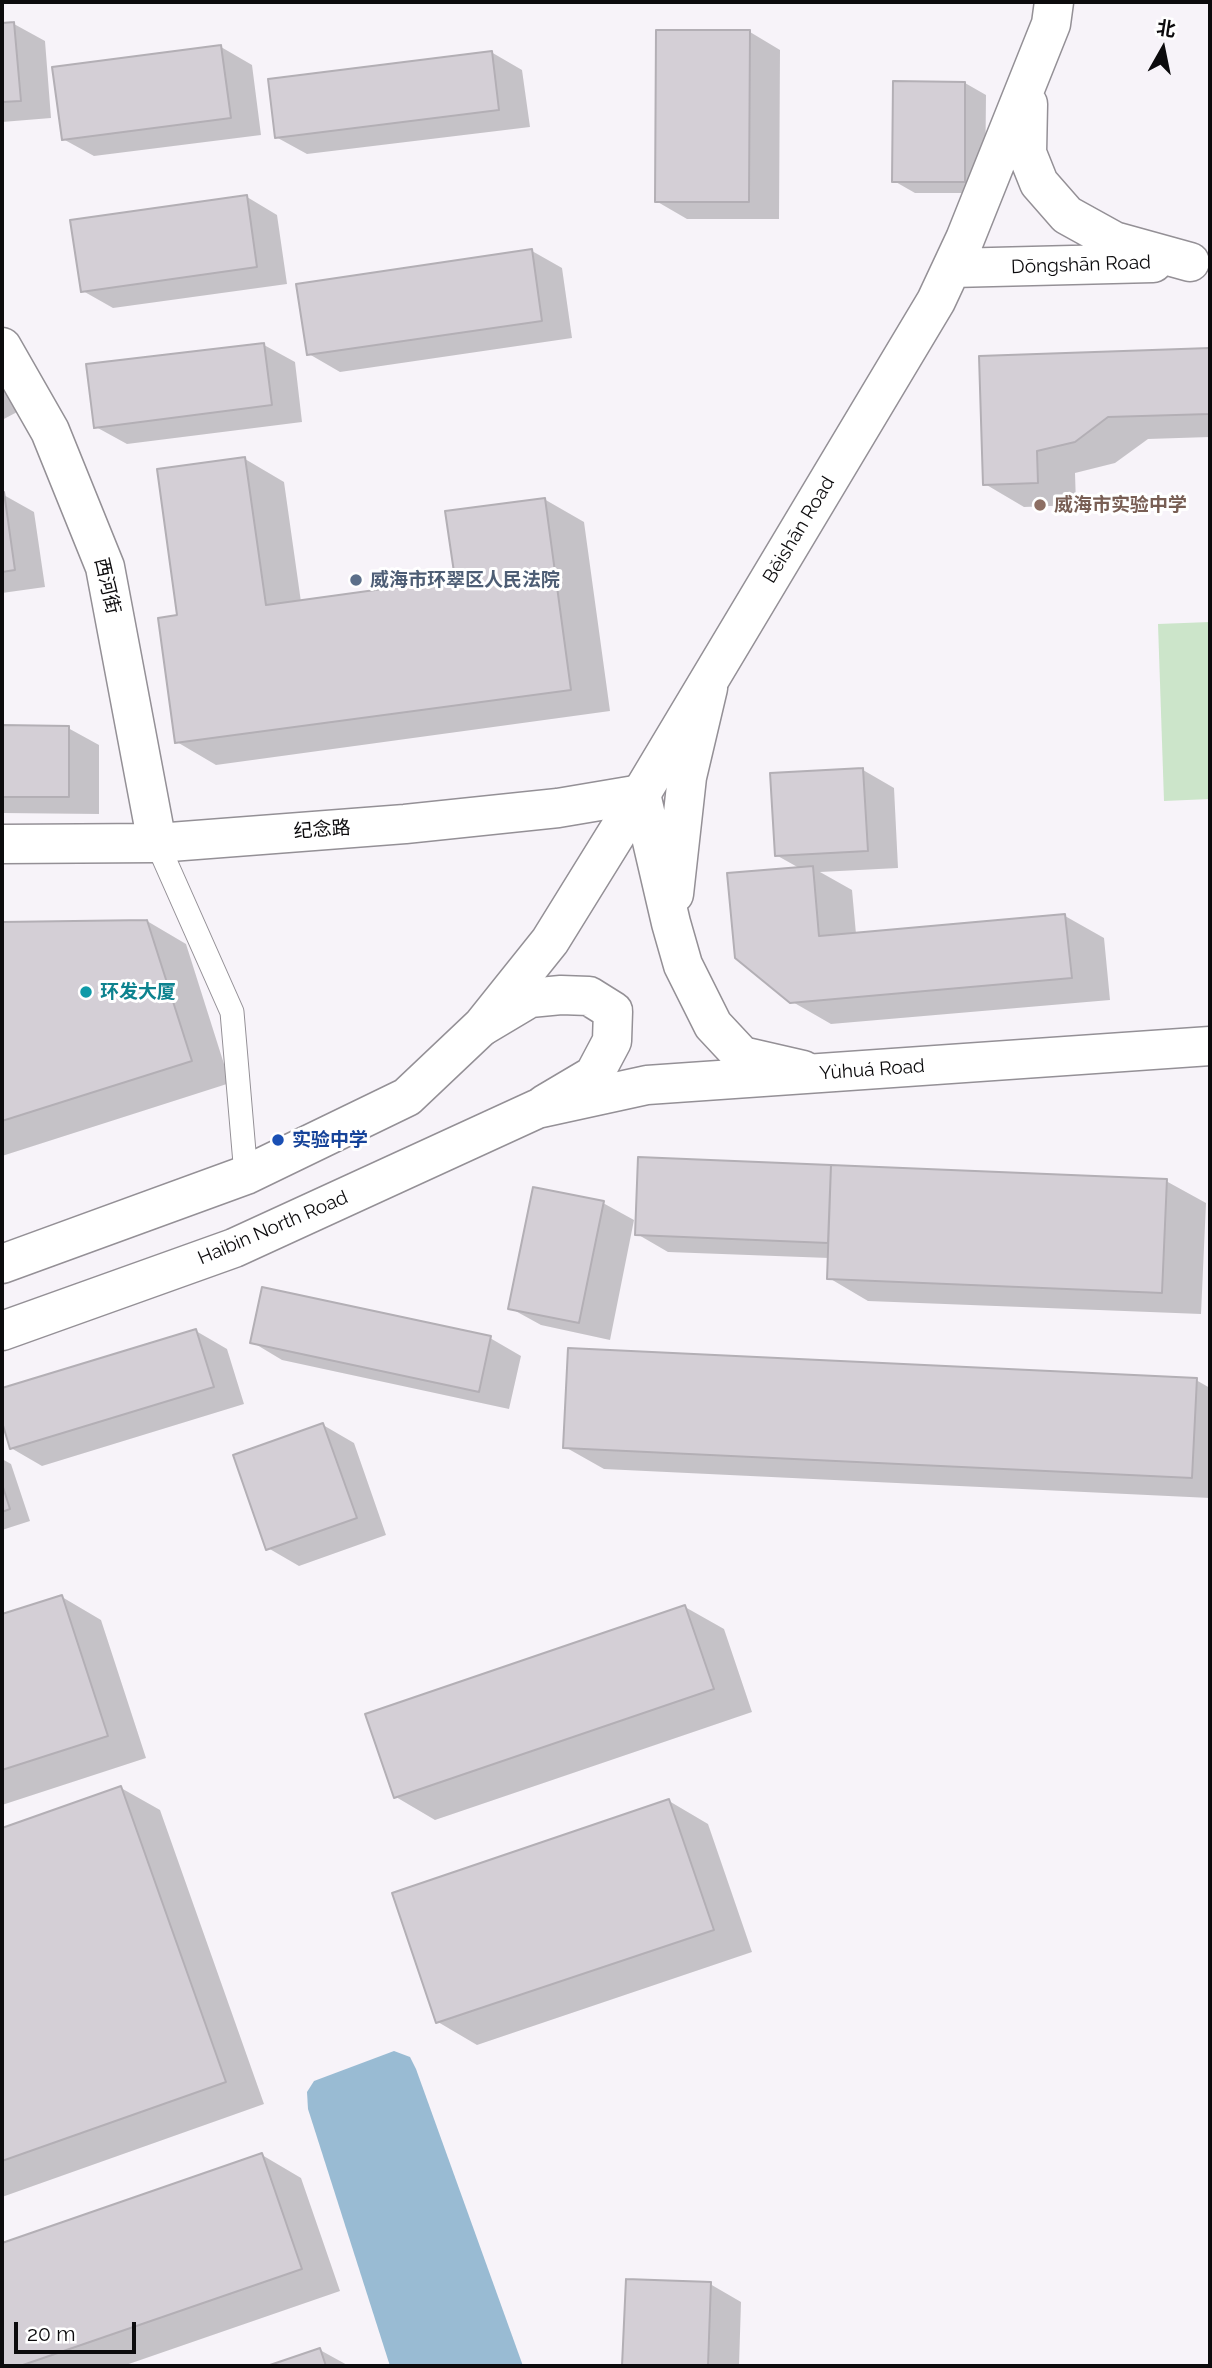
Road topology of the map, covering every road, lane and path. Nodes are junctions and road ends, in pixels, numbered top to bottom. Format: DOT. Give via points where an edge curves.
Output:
graph roads {
  1 [pos="1054,2"];
  2 [pos="1028,81"];
  3 [pos="1200,262"];
  4 [pos="952,268"];
  5 [pos="2,348"];
  6 [pos="710,679"];
  7 [pos="641,794"];
  8 [pos="157,843"];
  9 [pos="2,844"];
  10 [pos="671,923"];
  11 [pos="482,1026"];
  12 [pos="1210,1046"];
  13 [pos="818,1073"];
  14 [pos="537,1109"];
  15 [pos="246,1175"];
  16 [pos="2,1264"];
  17 [pos="2,1331"];
  1 -- 2 [label="main road, Běishān Road" via="1051,24"];
  2 -- 3 [label="main road" via="1027,153 1039,183 1068,215 1114,241"];
  2 -- 4 [label="main road, Běishān Road"];
  3 -- 4 [label="main road, Dōngshān Road"];
  4 -- 6 [label="main road, Běishān Road"];
  5 -- 8 [label="main road, 西河街" via="50,431 105,567"];
  6 -- 7 [label="main road, Běishān Road"];
  6 -- 10 [label="main road" via="687,777"];
  7 -- 8 [label="main road, 纪念路" via="405,824"];
  7 -- 10 [label="main road"];
  7 -- 11 [label="main road, Běishān Road" via="550,941"];
  8 -- 9 [label="main road, 纪念路"];
  8 -- 15 [label="lane" via="232,1012"];
  10 -- 13 [label="main road" via="683,965 713,1025 743,1056"];
  11 -- 14 [label="main road" via="530,998 589,996 613,1011 612,1041 594,1075"];
  11 -- 15 [label="main road" via="407,1097"];
  12 -- 13 [label="main road, Yùhuá Road"];
  13 -- 14 [label="main road, Yùhuá Road" via="647,1085"];
  14 -- 17 [label="main road, Haibin North Road" via="234,1248"];
  15 -- 16 [label="main road"];
}
